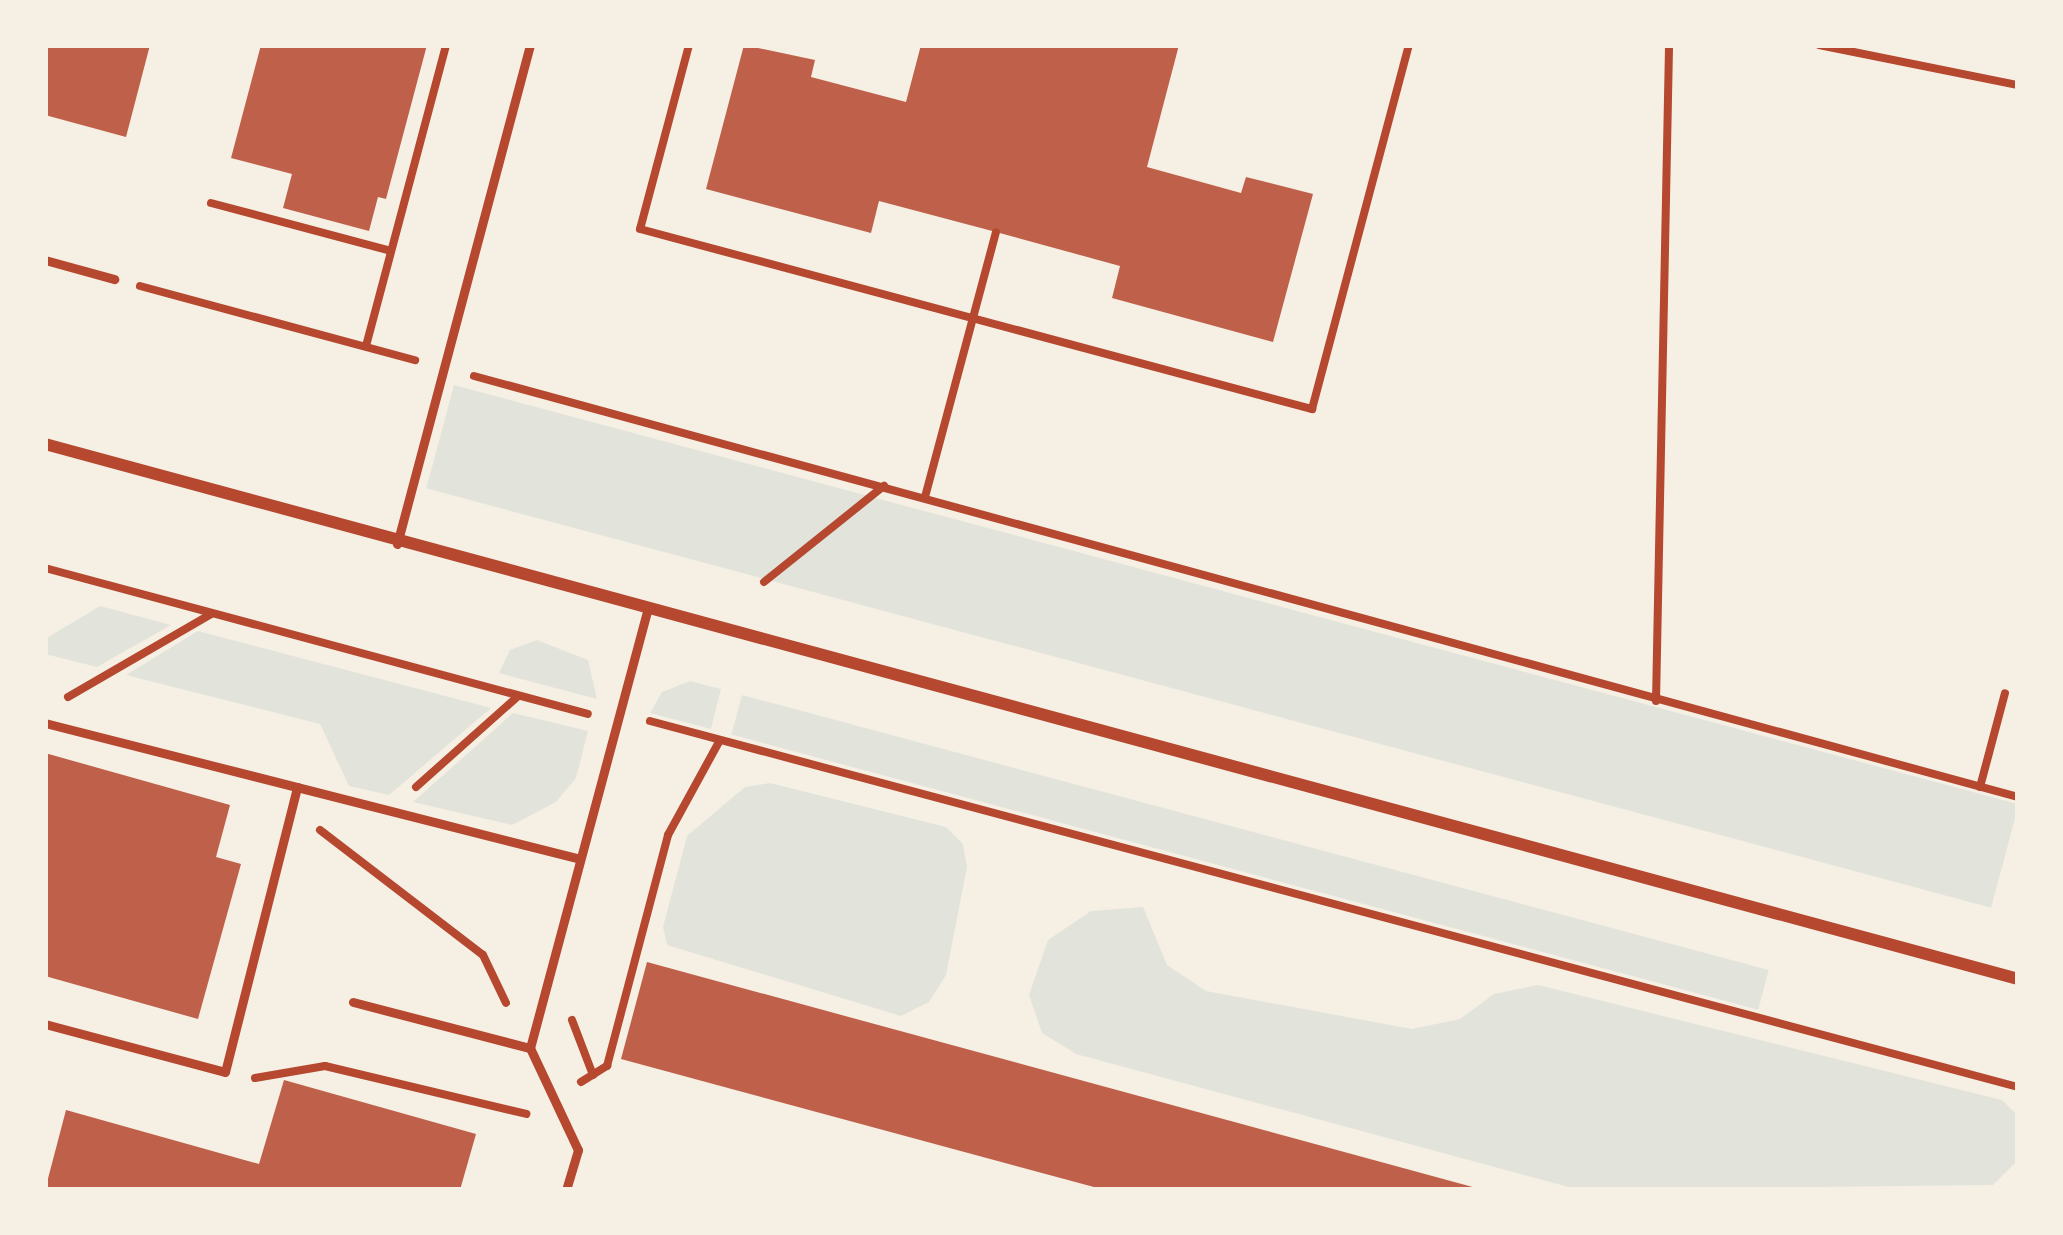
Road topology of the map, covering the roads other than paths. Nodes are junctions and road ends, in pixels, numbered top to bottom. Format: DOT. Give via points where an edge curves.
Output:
graph roads {
  1 [pos="530,45"];
  2 [pos="45,260"];
  3 [pos="114,279"];
  4 [pos="45,444"];
  5 [pos="397,544"];
  6 [pos="647,612"];
  7 [pos="45,723"];
  8 [pos="297,787"];
  9 [pos="577,858"];
  10 [pos="2018,979"];
  11 [pos="352,1002"];
  12 [pos="45,1024"];
  13 [pos="530,1048"];
  14 [pos="568,1190"];
  1 -- 5 [label="lane"];
  2 -- 3 [label="lane"];
  4 -- 5 [label="street"];
  5 -- 6 [label="street"];
  6 -- 9 [label="lane"];
  6 -- 10 [label="street"];
  7 -- 8 [label="lane"];
  8 -- 9 [label="lane"];
  8 -- 12 [label="lane" via="224,1072"];
  9 -- 13 [label="lane"];
  11 -- 13 [label="lane"];
  13 -- 14 [label="lane" via="578,1150"];
}
